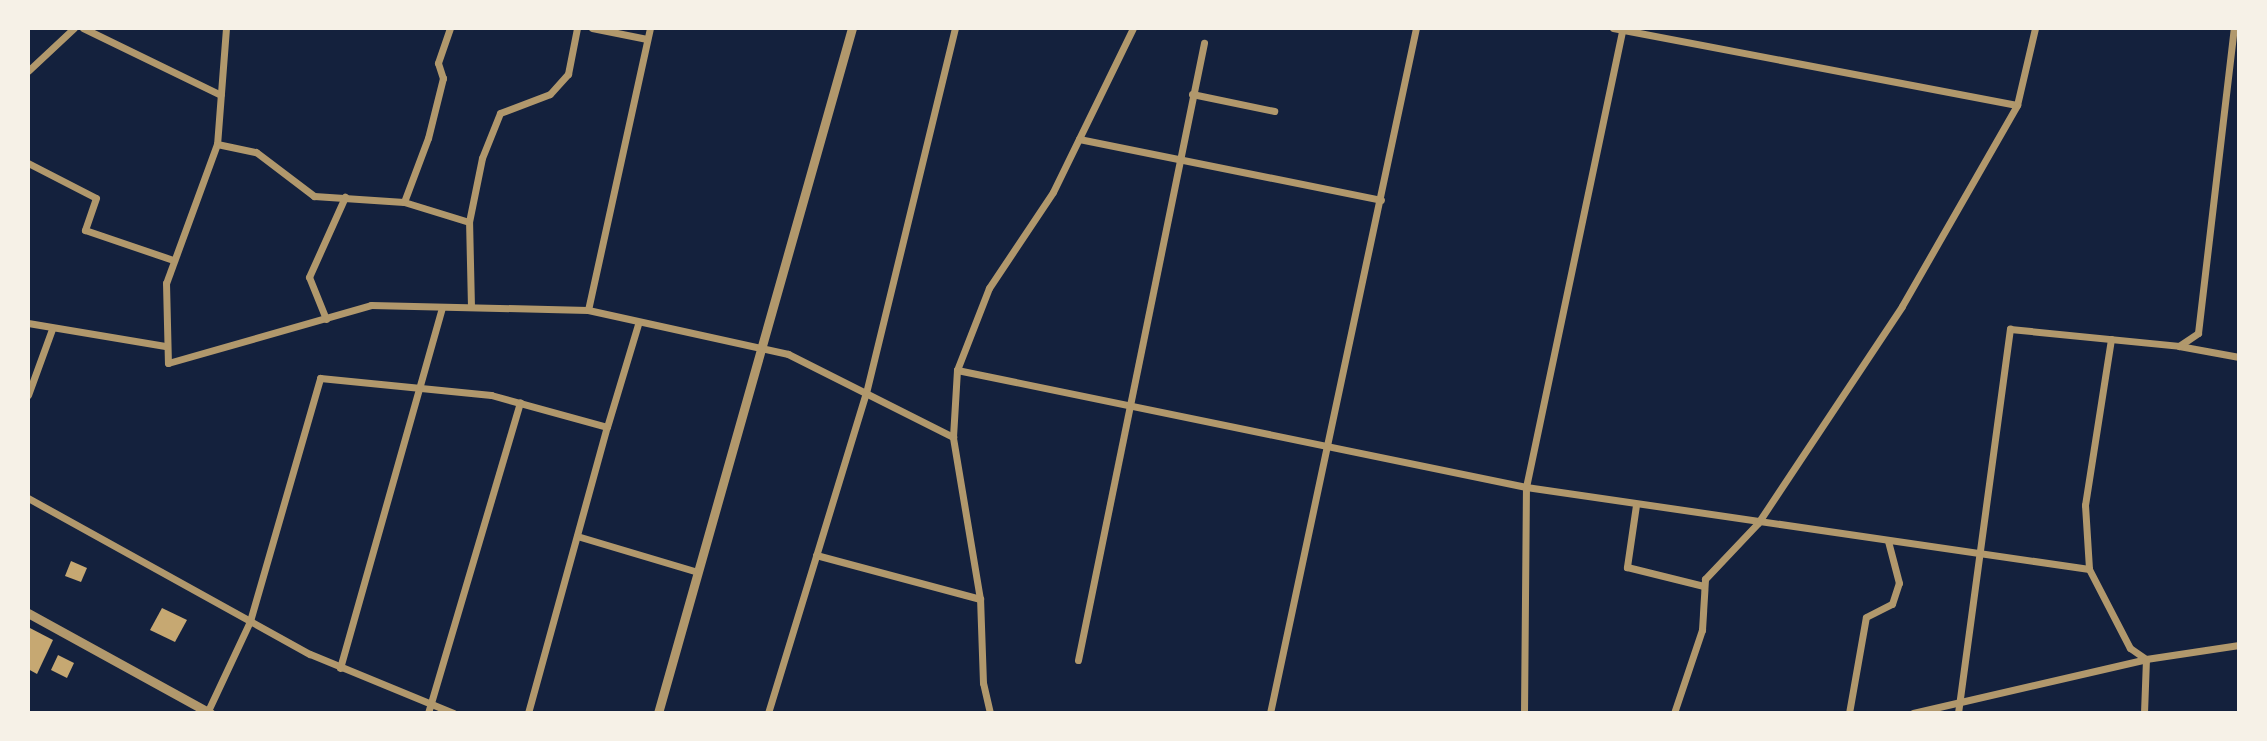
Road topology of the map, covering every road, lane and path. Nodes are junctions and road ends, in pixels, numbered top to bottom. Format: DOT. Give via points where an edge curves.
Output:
graph roads {
  1 [pos="74,28"];
  2 [pos="83,28"];
  3 [pos="226,28"];
  4 [pos="450,28"];
  5 [pos="577,28"];
  6 [pos="592,28"];
  7 [pos="650,28"];
  8 [pos="852,28"];
  9 [pos="955,28"];
  10 [pos="1133,28"];
  11 [pos="1416,28"];
  12 [pos="1613,28"];
  13 [pos="2035,28"];
  14 [pos="2234,28"];
  15 [pos="1622,30"];
  16 [pos="647,39"];
  17 [pos="1204,43"];
  18 [pos="28,71"];
  19 [pos="1192,94"];
  20 [pos="221,95"];
  21 [pos="2017,105"];
  22 [pos="1274,111"];
  23 [pos="1079,139"];
  24 [pos="217,144"];
  25 [pos="1178,158"];
  26 [pos="28,163"];
  27 [pos="345,197"];
  28 [pos="1381,200"];
  29 [pos="404,202"];
  30 [pos="469,222"];
  31 [pos="173,260"];
  32 [pos="442,307"];
  33 [pos="471,307"];
  34 [pos="588,310"];
  35 [pos="326,319"];
  36 [pos="28,323"];
  37 [pos="638,324"];
  38 [pos="52,329"];
  39 [pos="2111,339"];
  40 [pos="165,346"];
  41 [pos="2179,346"];
  42 [pos="761,352"];
  43 [pos="2239,357"];
  44 [pos="957,370"];
  45 [pos="420,391"];
  46 [pos="866,393"];
  47 [pos="28,395"];
  48 [pos="520,402"];
  49 [pos="1130,407"];
  50 [pos="607,427"];
  51 [pos="953,437"];
  52 [pos="1325,449"];
  53 [pos="1526,487"];
  54 [pos="28,498"];
  55 [pos="1636,505"];
  56 [pos="1758,523"];
  57 [pos="577,536"];
  58 [pos="1888,541"];
  59 [pos="1979,554"];
  60 [pos="816,555"];
  61 [pos="2089,569"];
  62 [pos="698,572"];
  63 [pos="1704,586"];
  64 [pos="980,599"];
  65 [pos="28,613"];
  66 [pos="250,621"];
  67 [pos="2239,645"];
  68 [pos="2146,659"];
  69 [pos="1078,660"];
  70 [pos="340,668"];
  71 [pos="1958,699"];
  72 [pos="429,710"];
  73 [pos="208,713"];
  74 [pos="453,713"];
  75 [pos="528,713"];
  76 [pos="658,713"];
  77 [pos="768,713"];
  78 [pos="990,713"];
  79 [pos="1270,713"];
  80 [pos="1524,713"];
  81 [pos="1674,713"];
  82 [pos="1849,713"];
  83 [pos="1913,713"];
  84 [pos="1958,713"];
  85 [pos="2144,713"];
  1 -- 18 [label="street"];
  2 -- 20 [label="street"];
  3 -- 20 [label="street"];
  4 -- 29 [label="street" via="438,63 443,78 428,138"];
  5 -- 30 [label="street" via="568,74 550,94 500,113 482,158"];
  6 -- 16 [label="street"];
  7 -- 16 [label="street"];
  8 -- 42 [label="street"];
  9 -- 46 [label="street"];
  10 -- 23 [label="street"];
  11 -- 28 [label="street"];
  12 -- 15 [label="street"];
  13 -- 21 [label="street"];
  14 -- 41 [label="street" via="2198,333"];
  15 -- 21 [label="street"];
  15 -- 53 [label="street"];
  16 -- 34 [label="street"];
  17 -- 19 [label="street"];
  19 -- 22 [label="street"];
  19 -- 25 [label="street"];
  20 -- 24 [label="street"];
  21 -- 56 [label="street" via="1902,306"];
  23 -- 25 [label="street"];
  23 -- 44 [label="street" via="1053,192 989,288"];
  24 -- 27 [label="street" via="256,152 314,196"];
  24 -- 31 [label="street"];
  25 -- 28 [label="street"];
  25 -- 49 [label="street"];
  26 -- 31 [label="street" via="96,198 85,230"];
  27 -- 29 [label="street"];
  27 -- 35 [label="street" via="309,277"];
  28 -- 52 [label="street"];
  29 -- 30 [label="street"];
  30 -- 33 [label="street"];
  31 -- 40 [label="street" via="166,283"];
  32 -- 33 [label="street"];
  32 -- 35 [label="street" via="371,305"];
  32 -- 45 [label="street"];
  33 -- 34 [label="street"];
  34 -- 37 [label="street"];
  35 -- 40 [label="street" via="168,363"];
  36 -- 38 [label="street"];
  37 -- 42 [label="street"];
  37 -- 50 [label="street"];
  38 -- 40 [label="street"];
  38 -- 47 [label="street"];
  39 -- 41 [label="street"];
  39 -- 59 [label="street" via="2010,329"];
  39 -- 61 [label="street" via="2085,505"];
  41 -- 43 [label="street"];
  42 -- 46 [label="street" via="788,354"];
  42 -- 62 [label="street"];
  44 -- 49 [label="street"];
  44 -- 51 [label="street"];
  45 -- 48 [label="street"];
  45 -- 66 [label="street" via="320,378"];
  45 -- 70 [label="street"];
  46 -- 51 [label="street"];
  46 -- 60 [label="street"];
  48 -- 50 [label="street"];
  48 -- 72 [label="street"];
  49 -- 52 [label="street"];
  49 -- 69 [label="street"];
  50 -- 57 [label="street"];
  51 -- 64 [label="street"];
  52 -- 53 [label="street"];
  52 -- 79 [label="street"];
  53 -- 55 [label="street"];
  53 -- 80 [label="street"];
  54 -- 66 [label="street"];
  55 -- 56 [label="street"];
  55 -- 63 [label="street" via="1627,567"];
  56 -- 58 [label="street"];
  56 -- 63 [label="street"];
  57 -- 62 [label="street"];
  57 -- 75 [label="street"];
  58 -- 59 [label="street"];
  58 -- 82 [label="street" via="1899,583 1892,604 1866,617"];
  59 -- 61 [label="street"];
  59 -- 71 [label="street"];
  60 -- 64 [label="street"];
  60 -- 77 [label="street"];
  61 -- 68 [label="street" via="2130,648"];
  62 -- 76 [label="street"];
  63 -- 81 [label="street" via="1702,630"];
  64 -- 78 [label="street" via="983,683"];
  65 -- 73 [label="street"];
  66 -- 70 [label="street"];
  66 -- 73 [label="street"];
  67 -- 68 [label="street"];
  68 -- 71 [label="street"];
  68 -- 85 [label="street"];
  70 -- 72 [label="street"];
  71 -- 83 [label="street"];
  71 -- 84 [label="street"];
  72 -- 74 [label="street"];
}
